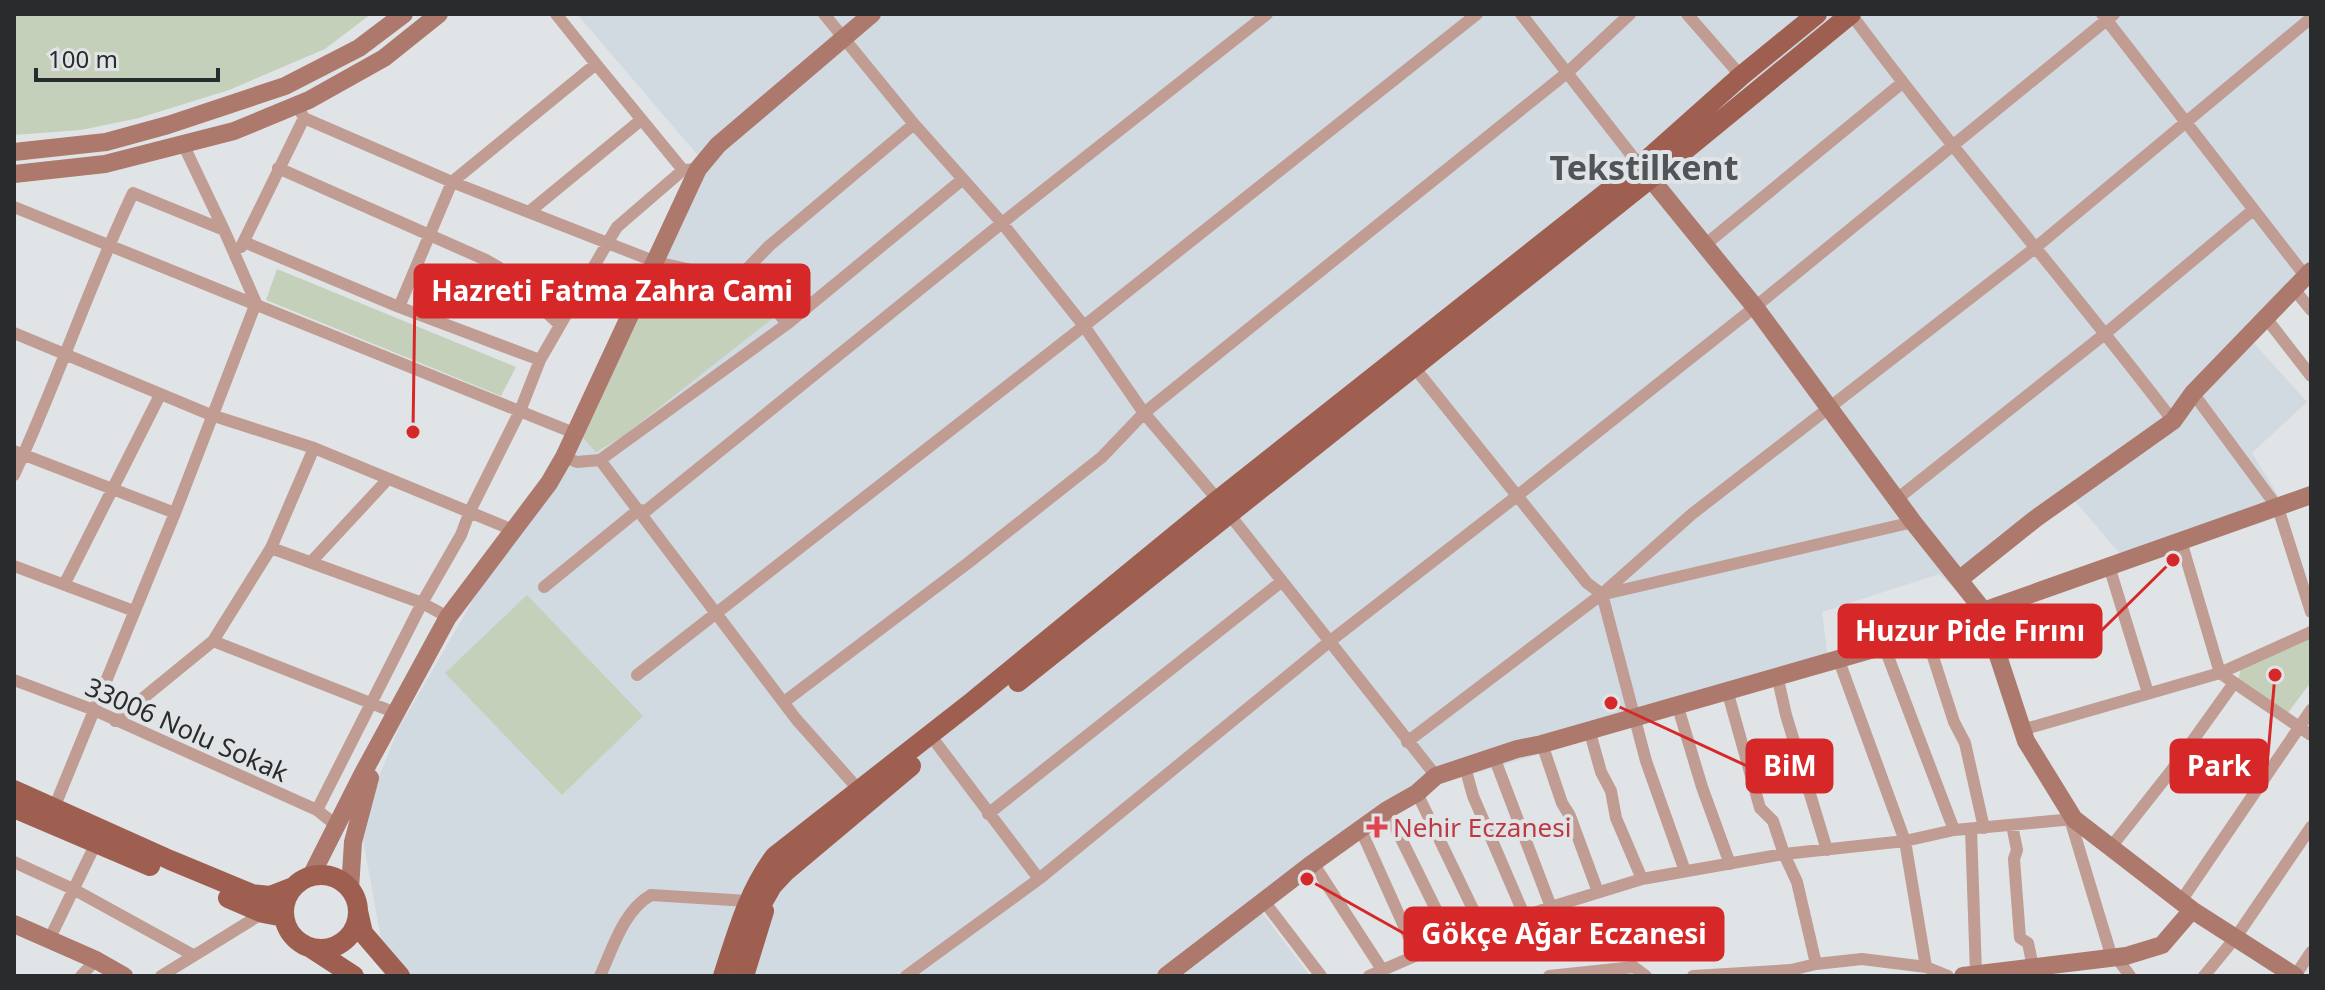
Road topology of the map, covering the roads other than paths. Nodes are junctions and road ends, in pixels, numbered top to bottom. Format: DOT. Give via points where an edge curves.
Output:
graph roads {
  1 [pos="404,14"];
  2 [pos="439,14"];
  3 [pos="556,14"];
  4 [pos="824,14"];
  5 [pos="872,14"];
  6 [pos="1267,14"];
  7 [pos="1477,14"];
  8 [pos="1521,14"];
  9 [pos="1630,14"];
  10 [pos="1687,14"];
  11 [pos="1817,14"];
  12 [pos="1851,14"];
  13 [pos="2108,16"];
  14 [pos="2311,18"];
  15 [pos="844,37"];
  16 [pos="596,64"];
  17 [pos="1568,72"];
  18 [pos="1741,76"];
  19 [pos="1902,83"];
  20 [pos="300,111"];
  21 [pos="641,120"];
  22 [pos="2187,123"];
  23 [pos="914,124"];
  24 [pos="183,144"];
  25 [pos="1952,148"];
  26 [pos="14,152"];
  27 [pos="278,168"];
  28 [pos="690,169"];
  29 [pos="1645,172"];
  30 [pos="14,174"];
  31 [pos="963,179"];
  32 [pos="452,182"];
  33 [pos="14,207"];
  34 [pos="2253,210"];
  35 [pos="529,212"];
  36 [pos="1002,223"];
  37 [pos="224,230"];
  38 [pos="429,234"];
  39 [pos="244,242"];
  40 [pos="608,242"];
  41 [pos="108,244"];
  42 [pos="1706,244"];
  43 [pos="2035,248"];
  44 [pos="235,256"];
  45 [pos="656,262"];
  46 [pos="745,271"];
  47 [pos="2304,279"];
  48 [pos="256,303"];
  49 [pos="399,307"];
  50 [pos="1755,307"];
  51 [pos="2311,310"];
  52 [pos="2266,318"];
  53 [pos="787,324"];
  54 [pos="560,325"];
  55 [pos="1084,326"];
  56 [pos="14,333"];
  57 [pos="2106,333"];
  58 [pos="66,355"];
  59 [pos="540,360"];
  60 [pos="1414,367"];
  61 [pos="2311,376"];
  62 [pos="2193,393"];
  63 [pos="160,395"];
  64 [pos="1829,407"];
  65 [pos="520,411"];
  66 [pos="1144,413"];
  67 [pos="211,415"];
  68 [pos="2173,421"];
  69 [pos="574,433"];
  70 [pos="314,448"];
  71 [pos="19,452"];
  72 [pos="564,457"];
  73 [pos="600,460"];
  74 [pos="14,475"];
  75 [pos="388,479"];
  76 [pos="114,490"];
  77 [pos="2311,495"];
  78 [pos="1517,496"];
  79 [pos="1897,499"];
  80 [pos="1223,507"];
  81 [pos="2278,508"];
  82 [pos="470,511"];
  83 [pos="637,511"];
  84 [pos="175,513"];
  85 [pos="1913,522"];
  86 [pos="513,530"];
  87 [pos="2181,541"];
  88 [pos="271,548"];
  89 [pos="311,562"];
  90 [pos="14,566"];
  91 [pos="2109,566"];
  92 [pos="1960,579"];
  93 [pos="1281,582"];
  94 [pos="65,583"];
  95 [pos="544,587"];
  96 [pos="1602,594"];
  97 [pos="422,603"];
  98 [pos="1983,610"];
  99 [pos="134,611"];
  100 [pos="2311,612"];
  101 [pos="715,613"];
  102 [pos="448,617"];
  103 [pos="1925,632"];
  104 [pos="2311,632"];
  105 [pos="213,641"];
  106 [pos="1329,642"];
  107 [pos="1884,646"];
  108 [pos="1838,658"];
  109 [pos="2220,673"];
  110 [pos="637,675"];
  111 [pos="1777,675"];
  112 [pos="14,680"];
  113 [pos="2234,683"];
  114 [pos="1727,690"];
  115 [pos="2148,693"];
  116 [pos="373,702"];
  117 [pos="784,702"];
  118 [pos="1677,704"];
  119 [pos="94,710"];
  120 [pos="2311,710"];
  121 [pos="396,713"];
  122 [pos="1634,716"];
  123 [pos="115,721"];
  124 [pos="2299,727"];
  125 [pos="1589,729"];
  126 [pos="2022,730"];
  127 [pos="2311,735"];
  128 [pos="383,738"];
  129 [pos="1407,742"];
  130 [pos="937,744"];
  131 [pos="1542,744"];
  132 [pos="1494,757"];
  133 [pos="1465,767"];
  134 [pos="1436,776"];
  135 [pos="14,790"];
  136 [pos="859,790"];
  137 [pos="1417,793"];
  138 [pos="14,808"];
  139 [pos="54,808"];
  140 [pos="317,810"];
  141 [pos="1387,810"];
  142 [pos="988,814"];
  143 [pos="2072,819"];
  144 [pos="2012,825"];
  145 [pos="337,826"];
  146 [pos="2311,827"];
  147 [pos="1360,828"];
  148 [pos="1977,828"];
  149 [pos="1954,830"];
  150 [pos="1905,841"];
  151 [pos="96,843"];
  152 [pos="2111,847"];
  153 [pos="1827,850"];
  154 [pos="1784,854"];
  155 [pos="14,862"];
  156 [pos="1313,863"];
  157 [pos="1730,864"];
  158 [pos="786,871"];
  159 [pos="1685,871"];
  160 [pos="311,876"];
  161 [pos="758,879"];
  162 [pos="1039,879"];
  163 [pos="1642,879"];
  164 [pos="293,887"];
  165 [pos="350,889"];
  166 [pos="75,890"];
  167 [pos="1598,892"];
  168 [pos="1263,900"];
  169 [pos="748,901"];
  170 [pos="2186,906"];
  171 [pos="1551,907"];
  172 [pos="358,911"];
  173 [pos="263,913"];
  174 [pos="284,917"];
  175 [pos="1525,917"];
  176 [pos="14,924"];
  177 [pos="1484,932"];
  178 [pos="2236,937"];
  179 [pos="742,939"];
  180 [pos="49,940"];
  181 [pos="1453,944"];
  182 [pos="311,948"];
  183 [pos="2311,952"];
  184 [pos="193,955"];
  185 [pos="1417,955"];
  186 [pos="2114,958"];
  187 [pos="96,960"];
  188 [pos="1816,964"];
  189 [pos="1926,967"];
  190 [pos="2028,970"];
  191 [pos="1383,971"];
  192 [pos="1792,973"];
  193 [pos="1613,974"];
  194 [pos="1970,974"];
  195 [pos="81,976"];
  196 [pos="124,976"];
  197 [pos="161,976"];
  198 [pos="354,976"];
  199 [pos="400,976"];
  200 [pos="600,976"];
  201 [pos="723,976"];
  202 [pos="732,976"];
  203 [pos="744,976"];
  204 [pos="906,976"];
  205 [pos="1166,976"];
  206 [pos="1321,976"];
  207 [pos="1369,976"];
  208 [pos="1549,976"];
  209 [pos="1646,976"];
  210 [pos="1693,976"];
  211 [pos="1700,976"];
  212 [pos="1948,976"];
  213 [pos="2130,976"];
  214 [pos="2204,976"];
  215 [pos="2295,976"];
  1 -- 26 [label="street" via="359,48 285,86 106,142"];
  2 -- 20 [label="street" via="384,58"];
  3 -- 16 [label="street"];
  4 -- 15 [label="street"];
  5 -- 15 [label="street"];
  6 -- 36 [label="street"];
  7 -- 55 [label="street"];
  8 -- 17 [label="street"];
  9 -- 17 [label="street"];
  10 -- 18 [label="street"];
  11 -- 18 [label="main road"];
  12 -- 19 [label="street"];
  12 -- 29 [label="main road"];
  13 -- 22 [label="street"];
  13 -- 25 [label="street"];
  14 -- 22 [label="street"];
  15 -- 23 [label="street"];
  15 -- 28 [label="street"];
  16 -- 21 [label="street"];
  16 -- 32 [label="street"];
  17 -- 29 [label="street"];
  17 -- 66 [label="street"];
  18 -- 29 [label="main road"];
  19 -- 25 [label="street"];
  19 -- 42 [label="street"];
  20 -- 24 [label="street"];
  20 -- 27 [label="street"];
  20 -- 32 [label="street"];
  21 -- 28 [label="street"];
  21 -- 35 [label="street"];
  22 -- 34 [label="street"];
  22 -- 43 [label="street"];
  23 -- 31 [label="street"];
  23 -- 46 [label="street"];
  24 -- 30 [label="street" via="105,164"];
  24 -- 37 [label="street"];
  25 -- 43 [label="street"];
  25 -- 50 [label="street"];
  27 -- 38 [label="street"];
  27 -- 39 [label="street"];
  28 -- 40 [label="street" via="617,227"];
  28 -- 45 [label="street" via="689,185"];
  29 -- 42 [label="street"];
  29 -- 60 [label="main road"];
  29 -- 80 [label="main road"];
  31 -- 36 [label="street"];
  31 -- 53 [label="street"];
  32 -- 35 [label="street"];
  32 -- 38 [label="street"];
  33 -- 41 [label="street"];
  34 -- 47 [label="street"];
  34 -- 57 [label="street"];
  35 -- 40 [label="street"];
  36 -- 55 [label="street"];
  36 -- 83 [label="street" via="647,510"];
  37 -- 41 [label="street" via="133,193"];
  37 -- 44 [label="street"];
  38 -- 49 [label="street"];
  38 -- 54 [label="street" via="498,267"];
  39 -- 44 [label="street"];
  39 -- 49 [label="street"];
  40 -- 45 [label="street"];
  40 -- 54 [label="street"];
  41 -- 48 [label="street"];
  41 -- 58 [label="street"];
  42 -- 50 [label="street"];
  43 -- 57 [label="street"];
  43 -- 64 [label="street"];
  44 -- 48 [label="street"];
  45 -- 46 [label="street" via="732,279"];
  45 -- 69 [label="street"];
  46 -- 53 [label="street"];
  47 -- 51 [label="street"];
  47 -- 52 [label="street"];
  48 -- 65 [label="street"];
  48 -- 67 [label="street"];
  49 -- 59 [label="street"];
  50 -- 64 [label="street"];
  50 -- 78 [label="street"];
  52 -- 61 [label="street"];
  52 -- 62 [label="street"];
  53 -- 73 [label="street"];
  54 -- 59 [label="street"];
  55 -- 66 [label="street"];
  55 -- 101 [label="street"];
  56 -- 58 [label="street"];
  57 -- 68 [label="street"];
  57 -- 79 [label="street"];
  58 -- 63 [label="street"];
  58 -- 71 [label="street"];
  59 -- 65 [label="street"];
  60 -- 78 [label="street"];
  60 -- 80 [label="main road"];
  62 -- 68 [label="street"];
  62 -- 81 [label="street"];
  63 -- 67 [label="street"];
  63 -- 76 [label="street"];
  64 -- 79 [label="street"];
  64 -- 96 [label="street" via="1692,514"];
  65 -- 69 [label="street"];
  65 -- 82 [label="street"];
  66 -- 80 [label="street"];
  66 -- 117 [label="street" via="1102,457"];
  67 -- 70 [label="street"];
  67 -- 84 [label="street"];
  68 -- 92 [label="street"];
  69 -- 72 [label="street"];
  70 -- 75 [label="street"];
  70 -- 88 [label="street"];
  71 -- 74 [label="street"];
  71 -- 76 [label="street"];
  72 -- 73 [label="street"];
  72 -- 86 [label="street"];
  73 -- 83 [label="street"];
  75 -- 82 [label="street"];
  75 -- 89 [label="street"];
  76 -- 84 [label="street"];
  76 -- 94 [label="street"];
  77 -- 81 [label="street"];
  78 -- 96 [label="street" via="1587,583"];
  78 -- 106 [label="street"];
  79 -- 85 [label="street"];
  80 -- 93 [label="street"];
  80 -- 130 [label="main road"];
  80 -- 136 [label="main road"];
  81 -- 87 [label="street"];
  81 -- 100 [label="street"];
  82 -- 86 [label="street"];
  82 -- 97 [label="street"];
  83 -- 95 [label="street"];
  83 -- 101 [label="street"];
  84 -- 99 [label="street"];
  85 -- 92 [label="street"];
  85 -- 96 [label="street"];
  86 -- 102 [label="street"];
  87 -- 91 [label="street"];
  87 -- 109 [label="street"];
  88 -- 89 [label="street"];
  88 -- 105 [label="street"];
  89 -- 97 [label="street"];
  90 -- 94 [label="street"];
  91 -- 98 [label="street"];
  91 -- 115 [label="street"];
  92 -- 98 [label="street"];
  93 -- 106 [label="street"];
  93 -- 142 [label="street"];
  94 -- 99 [label="street"];
  96 -- 122 [label="street"];
  96 -- 129 [label="street"];
  97 -- 102 [label="street"];
  97 -- 116 [label="street"];
  98 -- 103 [label="street"];
  98 -- 126 [label="street"];
  99 -- 119 [label="street"];
  101 -- 110 [label="street"];
  101 -- 117 [label="street"];
  102 -- 121 [label="street"];
  103 -- 107 [label="street"];
  103 -- 148 [label="street" via="1965,743"];
  104 -- 109 [label="street"];
  105 -- 116 [label="street"];
  105 -- 123 [label="street"];
  106 -- 129 [label="street"];
  106 -- 162 [label="street"];
  107 -- 108 [label="street"];
  107 -- 149 [label="street"];
  108 -- 111 [label="street"];
  108 -- 150 [label="street"];
  109 -- 113 [label="street"];
  109 -- 115 [label="street"];
  111 -- 114 [label="street"];
  111 -- 153 [label="street"];
  112 -- 119 [label="street, 33006 Nolu Sokak"];
  113 -- 124 [label="street"];
  113 -- 152 [label="street"];
  114 -- 118 [label="street"];
  114 -- 154 [label="street" via="1760,808 1773,821"];
  115 -- 126 [label="street"];
  116 -- 121 [label="street"];
  116 -- 140 [label="street"];
  117 -- 136 [label="street"];
  118 -- 122 [label="street"];
  118 -- 157 [label="street"];
  119 -- 123 [label="street, 33006 Nolu Sokak"];
  119 -- 139 [label="street"];
  120 -- 124 [label="street"];
  121 -- 128 [label="street"];
  122 -- 125 [label="street"];
  122 -- 159 [label="street"];
  123 -- 140 [label="street, 33006 Nolu Sokak"];
  124 -- 127 [label="street"];
  124 -- 170 [label="street"];
  125 -- 131 [label="street"];
  125 -- 163 [label="street" via="1616,818"];
  126 -- 143 [label="street"];
  128 -- 145 [label="street"];
  128 -- 165 [label="street" via="353,842"];
  129 -- 134 [label="street"];
  130 -- 142 [label="street"];
  130 -- 158 [label="main road"];
  131 -- 132 [label="street"];
  131 -- 167 [label="street"];
  132 -- 133 [label="street"];
  132 -- 171 [label="street"];
  133 -- 134 [label="street"];
  133 -- 175 [label="street"];
  134 -- 137 [label="street"];
  135 -- 139 [label="main road"];
  136 -- 161 [label="main road" via="775,856"];
  137 -- 141 [label="street"];
  137 -- 177 [label="street"];
  138 -- 151 [label="main road"];
  139 -- 164 [label="main road" via="252,894 270,896"];
  140 -- 145 [label="street, 33006 Nolu Sokak"];
  141 -- 147 [label="street"];
  141 -- 181 [label="street"];
  142 -- 162 [label="street"];
  143 -- 144 [label="street"];
  143 -- 152 [label="street"];
  143 -- 186 [label="street"];
  144 -- 148 [label="street"];
  144 -- 190 [label="street" via="2020,938 2028,943"];
  145 -- 160 [label="street"];
  146 -- 178 [label="street"];
  147 -- 156 [label="street"];
  147 -- 185 [label="street"];
  148 -- 149 [label="street"];
  148 -- 194 [label="street"];
  149 -- 150 [label="street"];
  150 -- 153 [label="street"];
  150 -- 189 [label="street"];
  151 -- 166 [label="street"];
  151 -- 173 [label="main road"];
  152 -- 170 [label="street"];
  153 -- 154 [label="street"];
  154 -- 157 [label="street"];
  154 -- 188 [label="street" via="1797,882"];
  155 -- 166 [label="street"];
  156 -- 168 [label="street"];
  156 -- 191 [label="street"];
  157 -- 159 [label="street"];
  158 -- 179 [label="main road"];
  158 -- 203 [label="main road" via="764,910"];
  159 -- 163 [label="street"];
  160 -- 164 [label="main road"];
  160 -- 165 [label="main road" via="333,877"];
  161 -- 169 [label="main road"];
  161 -- 179 [label="main road"];
  162 -- 204 [label="street"];
  163 -- 167 [label="street"];
  164 -- 174 [label="main road"];
  165 -- 172 [label="main road"];
  166 -- 180 [label="street"];
  166 -- 184 [label="street"];
  167 -- 171 [label="street"];
  168 -- 205 [label="street"];
  168 -- 206 [label="street"];
  169 -- 200 [label="street" via="651,895 625,922"];
  169 -- 201 [label="main road"];
  170 -- 178 [label="street"];
  170 -- 186 [label="street" via="2162,945"];
  171 -- 175 [label="street"];
  172 -- 182 [label="main road" via="344,941"];
  172 -- 199 [label="main road" via="363,933"];
  173 -- 174 [label="main road"];
  173 -- 184 [label="street"];
  174 -- 182 [label="main road" via="298,942"];
  175 -- 177 [label="street"];
  176 -- 180 [label="street"];
  177 -- 181 [label="street"];
  178 -- 214 [label="street"];
  178 -- 215 [label="street"];
  179 -- 202 [label="main road"];
  180 -- 187 [label="street"];
  181 -- 185 [label="street"];
  182 -- 198 [label="main road"];
  183 -- 215 [label="street"];
  184 -- 197 [label="street"];
  185 -- 191 [label="street"];
  186 -- 190 [label="street"];
  186 -- 213 [label="street"];
  187 -- 195 [label="street"];
  187 -- 196 [label="street"];
  188 -- 189 [label="street" via="1862,959"];
  188 -- 192 [label="street"];
  189 -- 212 [label="street"];
  190 -- 194 [label="street"];
  191 -- 207 [label="street"];
  192 -- 211 [label="street"];
  193 -- 208 [label="street"];
  193 -- 209 [label="street" via="1634,967"];
  210 -- 211 [label="street"];
}
